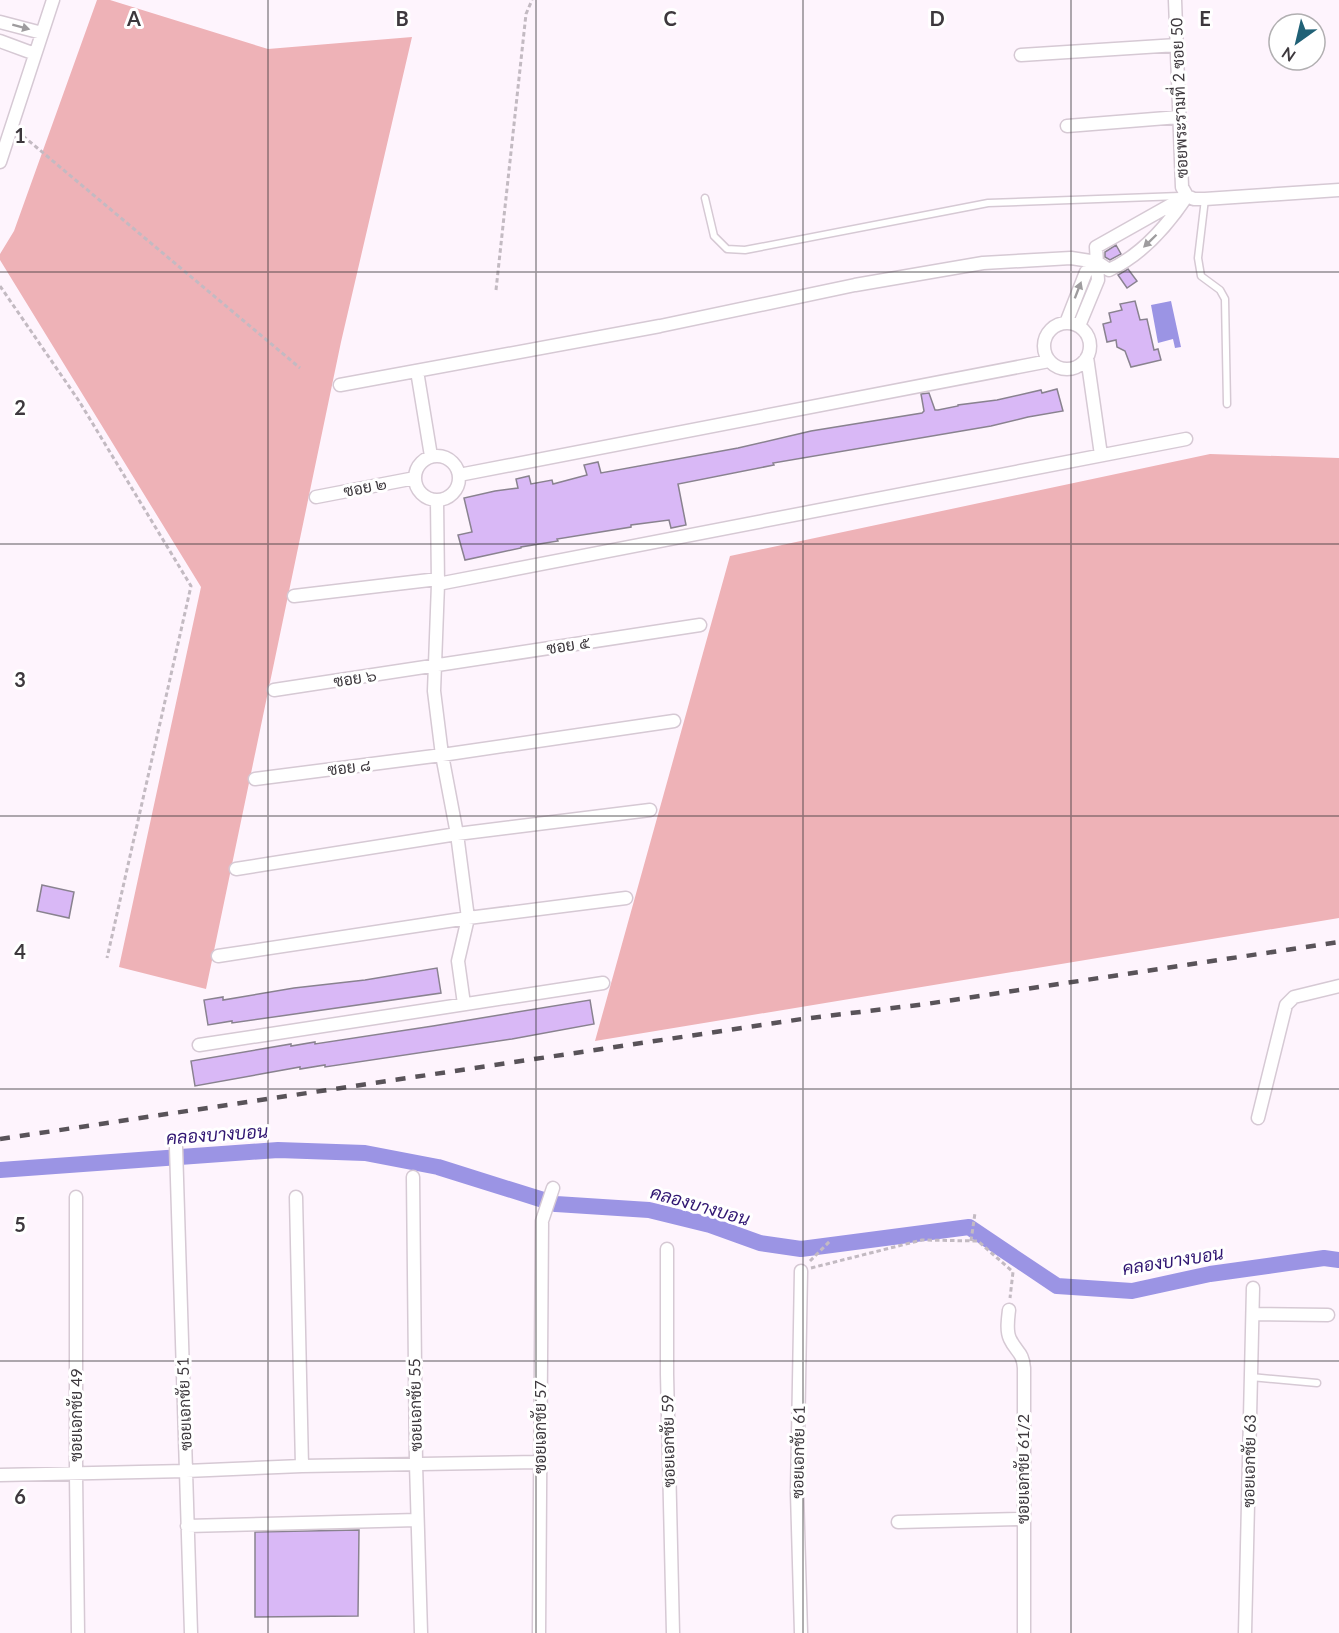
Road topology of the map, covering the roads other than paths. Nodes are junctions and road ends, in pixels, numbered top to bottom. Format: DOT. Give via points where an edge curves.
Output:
graph roads {
  1 [pos="53,0"];
  2 [pos="1176,0"];
  3 [pos="0,22"];
  4 [pos="42,33"];
  5 [pos="0,41"];
  6 [pos="1177,45"];
  7 [pos="35,54"];
  8 [pos="1021,55"];
  9 [pos="1179,117"];
  10 [pos="1067,126"];
  11 [pos="0,162"];
  12 [pos="1339,190"];
  13 [pos="1187,196"];
  14 [pos="705,198"];
  15 [pos="1205,199"];
  16 [pos="1097,262"];
  17 [pos="1066,323"];
  18 [pos="1079,326"];
  19 [pos="1087,357"];
  20 [pos="1049,361"];
  21 [pos="417,371"];
  22 [pos="340,385"];
  23 [pos="1227,404"];
  24 [pos="1186,439"];
  25 [pos="1101,455"];
  26 [pos="430,456"];
  27 [pos="459,475"];
  28 [pos="414,478"];
  29 [pos="316,496"];
  30 [pos="437,500"];
  31 [pos="438,582"];
  32 [pos="294,596"];
  33 [pos="700,625"];
  34 [pos="436,665"];
  35 [pos="274,690"];
  36 [pos="674,721"];
  37 [pos="442,755"];
  38 [pos="255,779"];
  39 [pos="650,810"];
  40 [pos="457,834"];
  41 [pos="236,869"];
  42 [pos="626,898"];
  43 [pos="468,918"];
  44 [pos="218,956"];
  45 [pos="603,983"];
  46 [pos="1339,986"];
  47 [pos="464,1004"];
  48 [pos="199,1045"];
  49 [pos="1258,1118"];
  50 [pos="176,1147"];
  51 [pos="413,1177"];
  52 [pos="553,1188"];
  53 [pos="76,1197"];
  54 [pos="296,1197"];
  55 [pos="667,1249"];
  56 [pos="801,1270"];
  57 [pos="1253,1288"];
  58 [pos="1009,1310"];
  59 [pos="1252,1314"];
  60 [pos="1328,1315"];
  61 [pos="1251,1377"];
  62 [pos="1317,1383"];
  63 [pos="540,1462"];
  64 [pos="416,1464"];
  65 [pos="302,1466"];
  66 [pos="186,1471"];
  67 [pos="76,1474"];
  68 [pos="0,1475"];
  69 [pos="1023,1519"];
  70 [pos="417,1520"];
  71 [pos="898,1522"];
  72 [pos="188,1526"];
  73 [pos="78,1633"];
  74 [pos="191,1633"];
  75 [pos="421,1633"];
  76 [pos="539,1633"];
  77 [pos="673,1633"];
  78 [pos="801,1633"];
  79 [pos="1024,1633"];
  80 [pos="1245,1633"];
  1 -- 4 [label="street"];
  2 -- 6 [label="street, ซอยพระรามที่ 2 ซอย 50"];
  3 -- 4 [label="street, one-way"];
  4 -- 7 [label="street"];
  5 -- 7 [label="street"];
  6 -- 8 [label="street"];
  6 -- 9 [label="street, ซอยพระรามที่ 2 ซอย 50"];
  7 -- 11 [label="street"];
  9 -- 10 [label="street"];
  9 -- 13 [label="street, ซอยพระรามที่ 2 ซอย 50" via="1182,187"];
  12 -- 15 [label="street"];
  13 -- 14 [label="lane" via="988,202 745,250 727,249 714,236"];
  13 -- 15 [label="street"];
  13 -- 16 [label="street" via="1096,247"];
  13 -- 16 [label="street, one-way" via="1151,241 1122,264 1109,270"];
  15 -- 23 [label="lane" via="1198,258 1201,276 1220,290 1225,299"];
  17 -- 16 [label="street, one-way" via="1086,272"];
  16 -- 18 [label="street" via="1098,280"];
  16 -- 21 [label="street" via="1071,258 982,263"];
  17 -- 18 [label="street"];
  17 -- 20 [label="street" via="1054,326 1047,334 1044,355"];
  18 -- 19 [label="street" via="1088,338"];
  19 -- 20 [label="street" via="1071,369"];
  19 -- 25 [label="street"];
  20 -- 27 [label="street"];
  21 -- 22 [label="street"];
  21 -- 26 [label="street"];
  24 -- 25 [label="street"];
  25 -- 31 [label="street"];
  26 -- 27 [label="street" via="448,459"];
  26 -- 28 [label="street" via="420,464"];
  27 -- 30 [label="street" via="454,492"];
  28 -- 29 [label="street, ซอย ๒"];
  28 -- 30 [label="street" via="420,492"];
  30 -- 31 [label="street"];
  31 -- 32 [label="street"];
  31 -- 34 [label="street"];
  33 -- 34 [label="street, ซอย ๕"];
  34 -- 35 [label="street, ซอย ๖"];
  34 -- 37 [label="street" via="434,691"];
  36 -- 37 [label="street, ซอย ๘"];
  37 -- 38 [label="street, ซอย ๘"];
  37 -- 40 [label="street"];
  39 -- 40 [label="street"];
  40 -- 41 [label="street"];
  40 -- 43 [label="street"];
  42 -- 43 [label="street"];
  43 -- 44 [label="street"];
  43 -- 47 [label="street" via="458,961"];
  45 -- 47 [label="street"];
  46 -- 49 [label="street" via="1294,997 1286,1005"];
  47 -- 48 [label="street"];
  50 -- 66 [label="street, ซอยเอกชัย 51"];
  51 -- 64 [label="street, ซอยเอกชัย 55"];
  52 -- 63 [label="street, ซอยเอกชัย 57" via="542,1221"];
  53 -- 67 [label="street, ซอยเอกชัย 49"];
  54 -- 65 [label="street"];
  55 -- 77 [label="street, ซอยเอกชัย 59"];
  56 -- 78 [label="street, ซอยเอกชัย 61" via="797,1492"];
  57 -- 59 [label="street, ซอยเอกชัย 63"];
  58 -- 69 [label="street, ซอยเอกชัย 61/2" via="1007,1333 1020,1352 1024,1368"];
  59 -- 60 [label="street"];
  59 -- 61 [label="street, ซอยเอกชัย 63"];
  61 -- 62 [label="lane"];
  61 -- 80 [label="street, ซอยเอกชัย 63"];
  63 -- 64 [label="street"];
  63 -- 76 [label="street, ซอยเอกชัย 57"];
  64 -- 65 [label="street"];
  64 -- 70 [label="street, ซอยเอกชัย 55"];
  65 -- 66 [label="street"];
  66 -- 67 [label="street"];
  66 -- 72 [label="street, ซอยเอกชัย 51"];
  67 -- 68 [label="street"];
  67 -- 73 [label="street, ซอยเอกชัย 49"];
  69 -- 71 [label="street"];
  69 -- 79 [label="street, ซอยเอกชัย 61/2"];
  70 -- 72 [label="street"];
  70 -- 75 [label="street, ซอยเอกชัย 55"];
  72 -- 74 [label="street, ซอยเอกชัย 51"];
}
